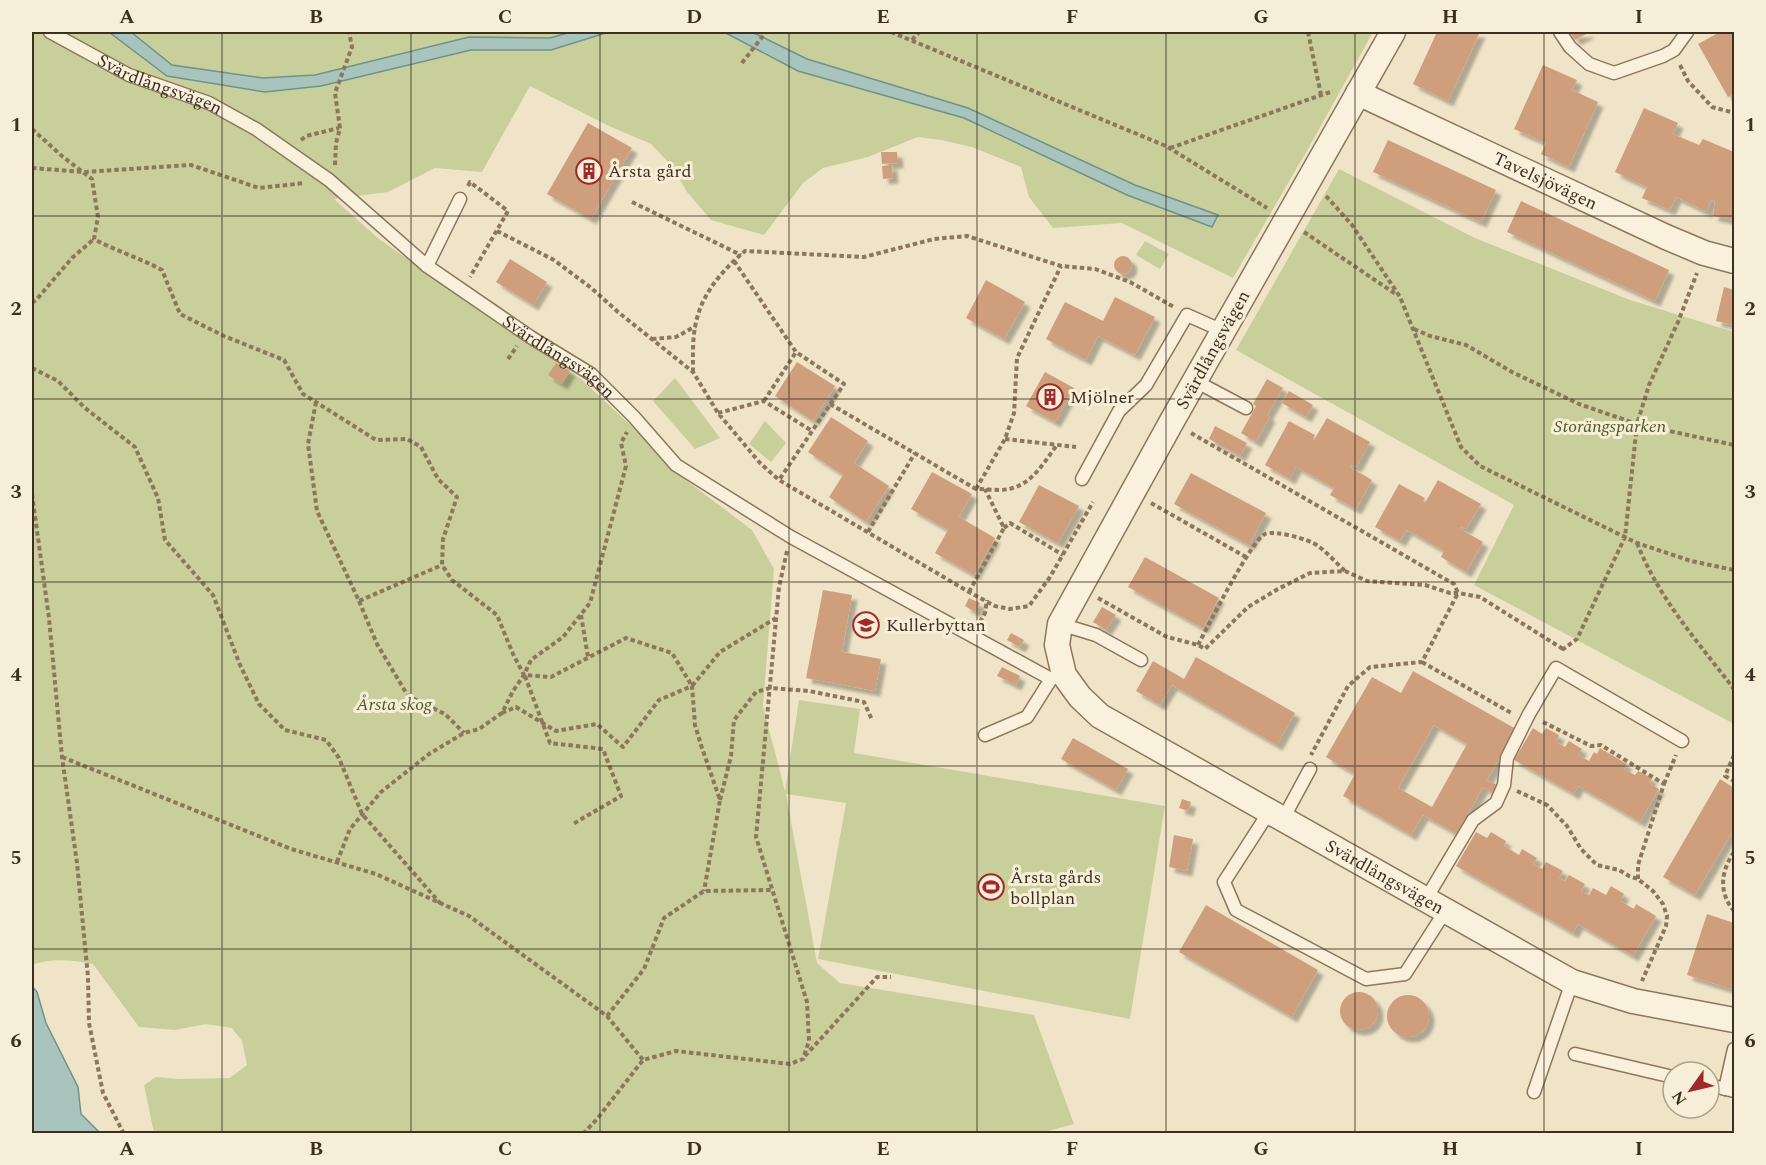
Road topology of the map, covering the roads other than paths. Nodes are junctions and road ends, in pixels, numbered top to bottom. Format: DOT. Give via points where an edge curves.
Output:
graph roads {
  1 [pos="50,32"];
  2 [pos="1393,32"];
  3 [pos="1560,32"];
  4 [pos="1687,32"];
  5 [pos="1358,93"];
  6 [pos="460,199"];
  7 [pos="1734,261"];
  8 [pos="428,266"];
  9 [pos="1223,331"];
  10 [pos="1195,381"];
  11 [pos="1246,408"];
  12 [pos="1082,479"];
  13 [pos="1060,624"];
  14 [pos="1141,660"];
  15 [pos="1058,677"];
  16 [pos="985,735"];
  17 [pos="1682,741"];
  18 [pos="1310,769"];
  19 [pos="1276,816"];
  20 [pos="1436,905"];
  21 [pos="1572,982"];
  22 [pos="1734,1020"];
  23 [pos="1734,1049"];
  24 [pos="1575,1054"];
  25 [pos="1661,1074"];
  26 [pos="1730,1090"];
  27 [pos="1534,1092"];
  1 -- 8 [label="lane, Svärdlångsvägen" via="129,75 210,103 256,129 332,183"];
  2 -- 5 [label="street, Svärdlångsvägen"];
  3 -- 4 [label="lane" via="1589,64 1614,73 1674,50"];
  5 -- 7 [label="street, Tavelsjövägen" via="1656,232"];
  5 -- 9 [label="street, Svärdlångsvägen"];
  6 -- 8 [label="lane"];
  8 -- 15 [label="lane, Svärdlångsvägen" via="591,374 676,465 791,537 971,636"];
  9 -- 10 [label="street, Svärdlångsvägen"];
  9 -- 12 [label="lane" via="1187,315 1146,385 1119,411"];
  10 -- 11 [label="lane"];
  10 -- 13 [label="street, Svärdlångsvägen"];
  13 -- 14 [label="lane" via="1096,635"];
  13 -- 15 [label="street, Svärdlångsvägen" via="1056,645"];
  15 -- 16 [label="lane" via="1027,717"];
  15 -- 19 [label="street, Svärdlångsvägen" via="1100,716"];
  17 -- 20 [label="lane" via="1556,668 1507,758 1504,785 1496,803 1473,819"];
  18 -- 19 [label="lane"];
  19 -- 20 [label="street, Svärdlångsvägen"];
  19 -- 20 [label="lane" via="1224,882 1236,910 1366,979 1405,974"];
  20 -- 21 [label="street, Svärdlångsvägen"];
  21 -- 22 [label="street, Svärdlångsvägen" via="1633,1001"];
  21 -- 27 [label="lane"];
  23 -- 26 [label="lane"];
  24 -- 25 [label="lane"];
}
